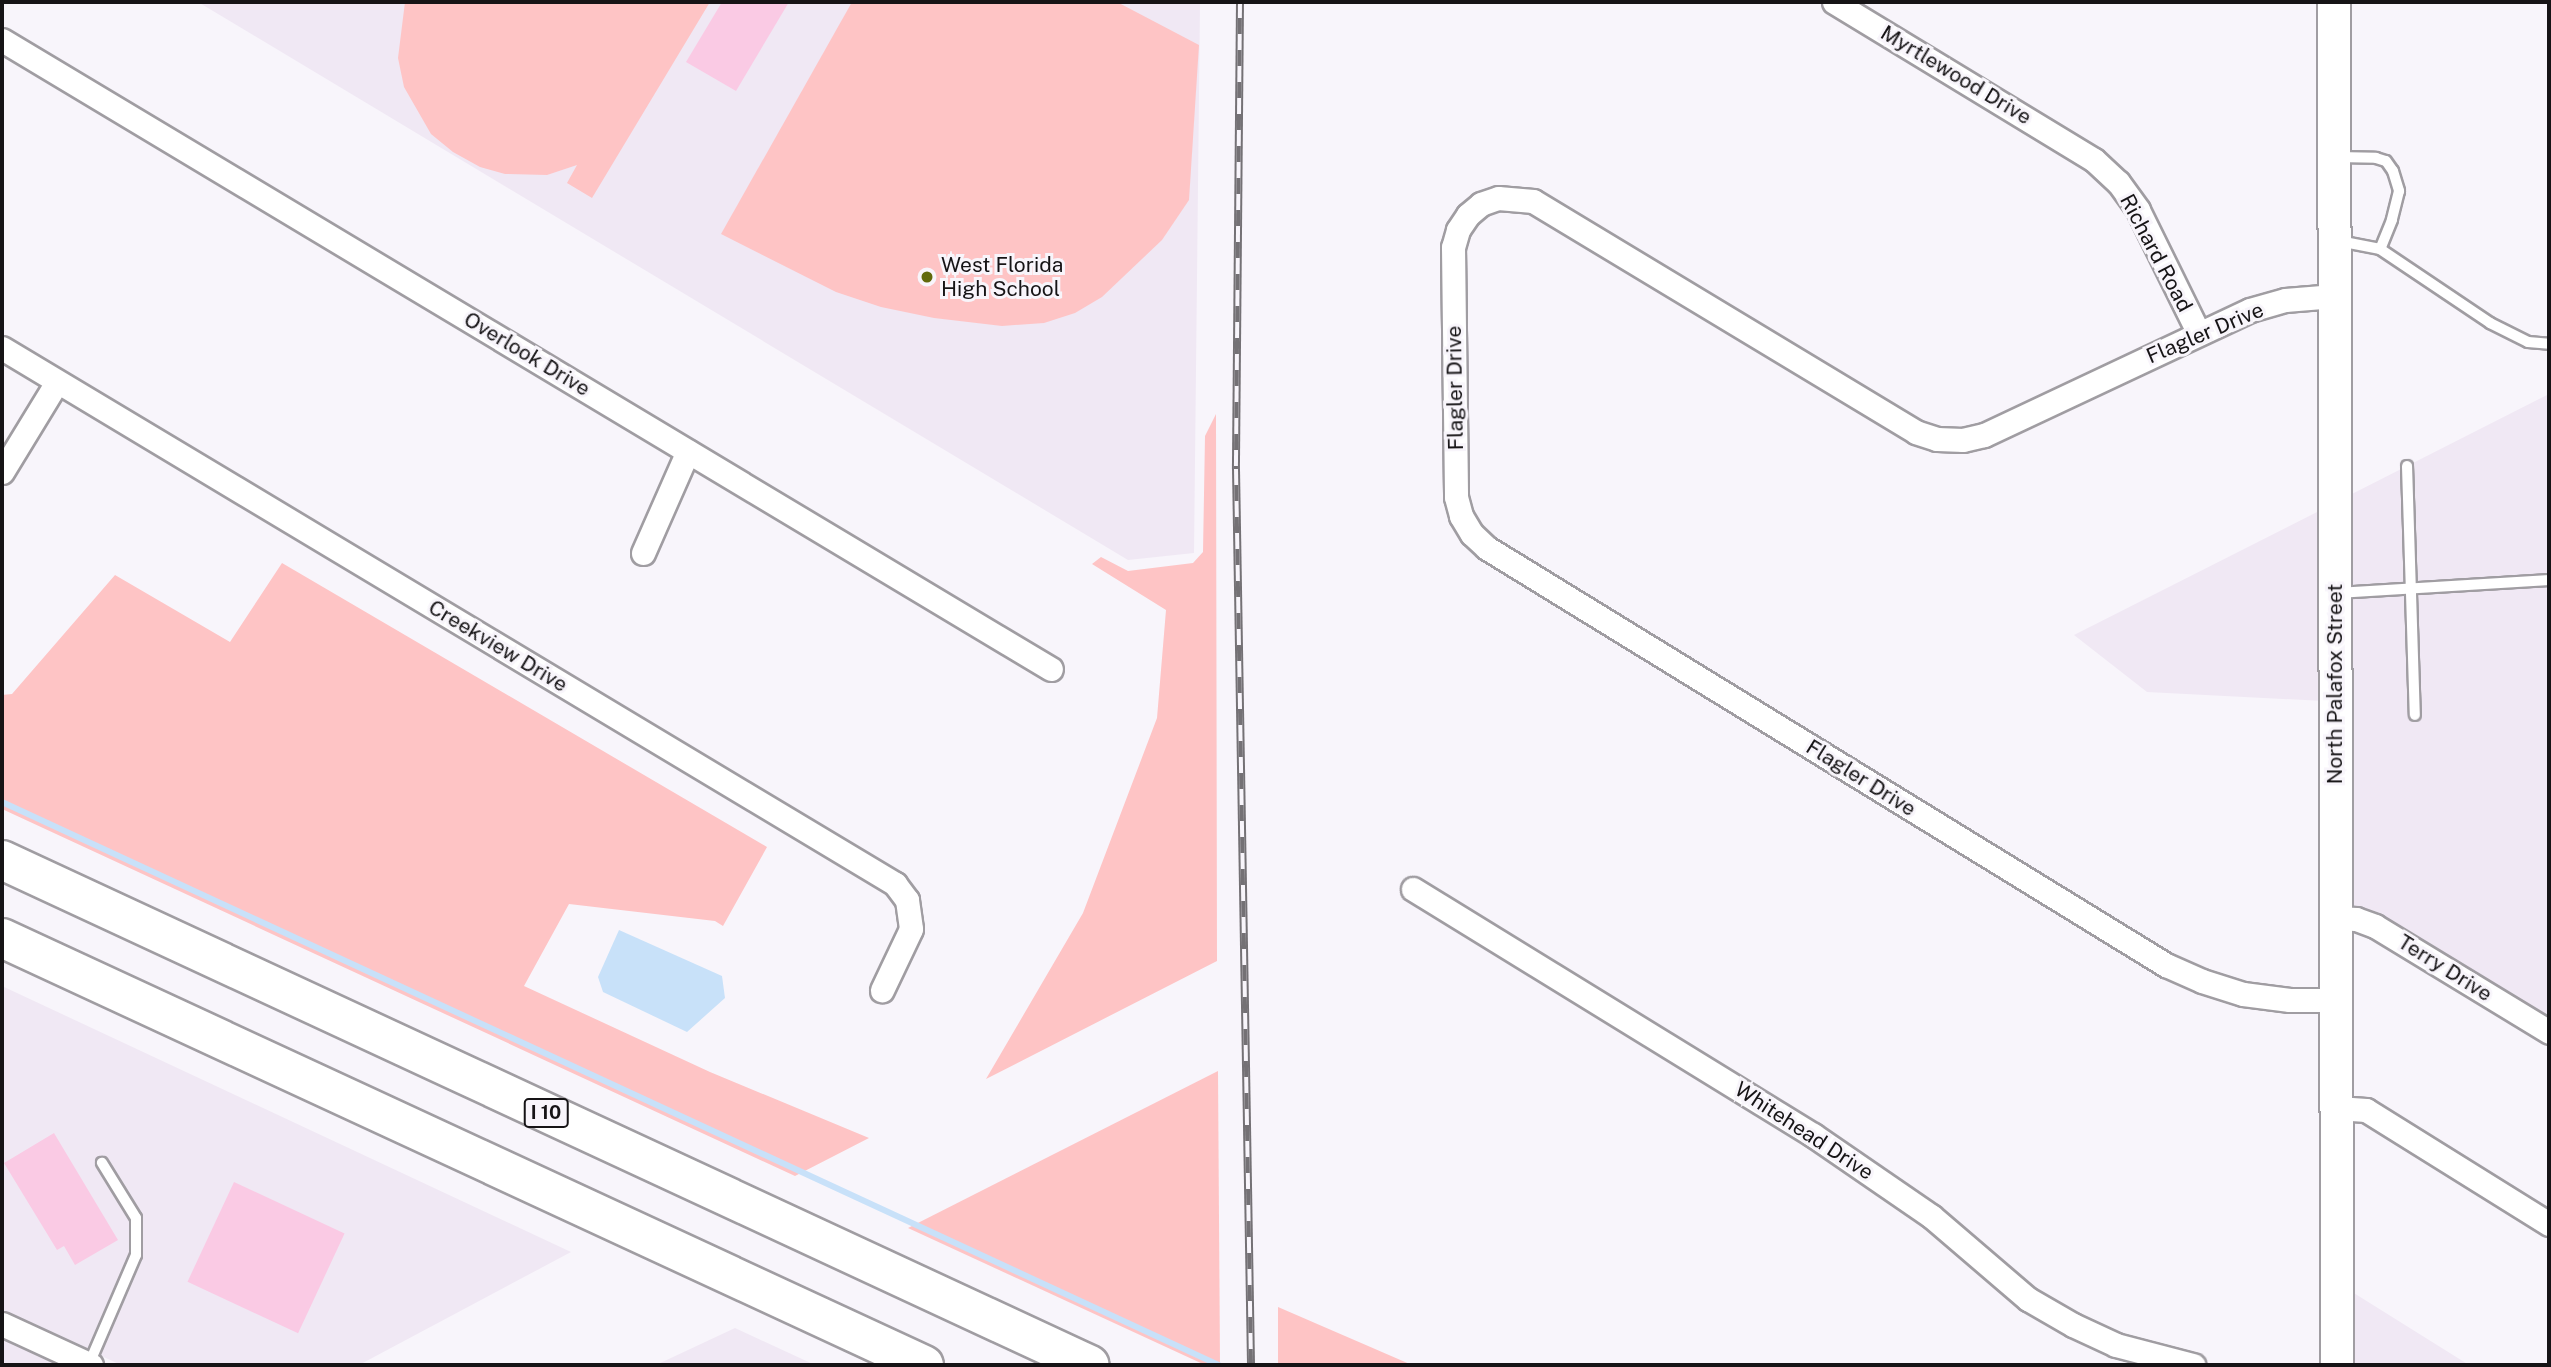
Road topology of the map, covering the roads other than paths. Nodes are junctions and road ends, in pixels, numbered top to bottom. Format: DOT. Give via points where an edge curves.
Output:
graph roads {
  1 [pos="1834,2"];
  2 [pos="2334,2"];
  3 [pos="2,40"];
  4 [pos="2043,127"];
  5 [pos="2334,156"];
  6 [pos="2334,240"];
  7 [pos="2380,249"];
  8 [pos="2334,296"];
  9 [pos="2198,332"];
  10 [pos="2549,344"];
  11 [pos="2,348"];
  12 [pos="57,382"];
  13 [pos="688,451"];
  14 [pos="2407,466"];
  15 [pos="2,472"];
  16 [pos="643,553"];
  17 [pos="2549,580"];
  18 [pos="2411,588"];
  19 [pos="2335,593"];
  20 [pos="1051,669"];
  21 [pos="2415,715"];
  22 [pos="2,860"];
  23 [pos="1413,889"];
  24 [pos="2336,918"];
  25 [pos="2,938"];
  26 [pos="882,990"];
  27 [pos="2337,1000"];
  28 [pos="2549,1032"];
  29 [pos="2337,1108"];
  30 [pos="102,1163"];
  31 [pos="2549,1224"];
  32 [pos="2,1324"];
  33 [pos="90,1365"];
  34 [pos="924,1365"];
  35 [pos="1090,1365"];
  36 [pos="2193,1365"];
  37 [pos="2337,1365"];
  1 -- 4 [label="street, Myrtlewood Drive"];
  2 -- 5 [label="main road, North Palafox Street"];
  3 -- 13 [label="street, Overlook Drive"];
  4 -- 9 [label="street, Richard Road" via="2094,160 2118,182 2138,210"];
  5 -- 6 [label="main road, North Palafox Street"];
  5 -- 7 [label="lane" via="2376,158 2386,161 2393,171 2399,191"];
  6 -- 7 [label="lane"];
  6 -- 8 [label="main road, North Palafox Street"];
  7 -- 10 [label="lane" via="2490,323 2528,342"];
  8 -- 9 [label="street, Flagler Drive" via="2285,300"];
  8 -- 19 [label="main road, North Palafox Street"];
  9 -- 27 [label="street, Flagler Drive" via="1984,435 1937,439 1916,432 1533,201 1498,198 1468,215 1453,247 1456,497 1461,516 1487,548 2166,965 2243,994"];
  11 -- 12 [label="street, Creekview Drive"];
  12 -- 15 [label="street"];
  12 -- 26 [label="street, Creekview Drive" via="895,884 907,900 911,929"];
  13 -- 16 [label="street"];
  13 -- 20 [label="street, Overlook Drive"];
  14 -- 18 [label="lane"];
  17 -- 18 [label="lane"];
  18 -- 19 [label="lane"];
  18 -- 21 [label="lane"];
  19 -- 24 [label="main road, North Palafox Street"];
  22 -- 35 [label="highway, I 10"];
  23 -- 36 [label="street, Whitehead Drive" via="1813,1135 1931,1216 2028,1299 2116,1345"];
  24 -- 27 [label="main road, North Palafox Street"];
  24 -- 28 [label="street, Terry Drive" via="2375,926"];
  25 -- 34 [label="highway"];
  27 -- 29 [label="main road, North Palafox Street"];
  29 -- 31 [label="street" via="2366,1110"];
  29 -- 37 [label="main road, North Palafox Street"];
  30 -- 33 [label="lane" via="136,1218 136,1255"];
  32 -- 33 [label="street"];
}
